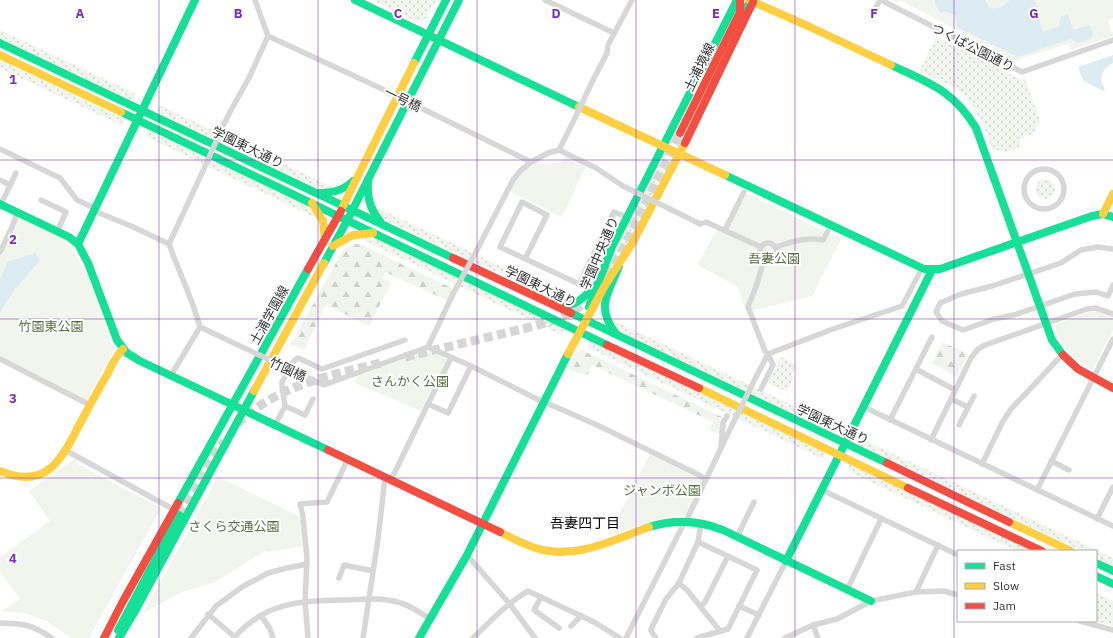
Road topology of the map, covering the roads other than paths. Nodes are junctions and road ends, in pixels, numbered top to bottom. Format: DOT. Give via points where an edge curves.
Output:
graph roads {
  1 [pos="195,0"];
  2 [pos="255,0"];
  3 [pos="355,0"];
  4 [pos="446,0"];
  5 [pos="459,0"];
  6 [pos="545,0"];
  7 [pos="632,0"];
  8 [pos="738,0"];
  9 [pos="881,0"];
  10 [pos="752,1"];
  11 [pos="875,8"];
  12 [pos="740,12"];
  13 [pos="614,32"];
  14 [pos="428,35"];
  15 [pos="268,36"];
  16 [pos="439,40"];
  17 [pos="1113,40"];
  18 [pos="0,43"];
  19 [pos="0,55"];
  20 [pos="143,110"];
  21 [pos="138,120"];
  22 [pos="680,133"];
  23 [pos="663,146"];
  24 [pos="0,149"];
  25 [pos="559,150"];
  26 [pos="680,154"];
  27 [pos="531,162"];
  28 [pos="1037,170"];
  29 [pos="359,172"];
  30 [pos="16,173"];
  31 [pos="0,180"];
  32 [pos="368,180"];
  33 [pos="10,185"];
  34 [pos="744,192"];
  35 [pos="316,193"];
  36 [pos="1113,194"];
  37 [pos="41,200"];
  38 [pos="312,202"];
  39 [pos="1,204"];
  40 [pos="343,206"];
  41 [pos="95,210"];
  42 [pos="352,211"];
  43 [pos="1103,214"];
  44 [pos="339,215"];
  45 [pos="16,216"];
  46 [pos="627,217"];
  47 [pos="1113,217"];
  48 [pos="348,220"];
  49 [pos="383,225"];
  50 [pos="725,230"];
  51 [pos="828,231"];
  52 [pos="57,232"];
  53 [pos="374,233"];
  54 [pos="324,242"];
  55 [pos="1017,242"];
  56 [pos="78,244"];
  57 [pos="169,244"];
  58 [pos="333,246"];
  59 [pos="761,247"];
  60 [pos="775,247"];
  61 [pos="1113,249"];
  62 [pos="0,252"];
  63 [pos="525,259"];
  64 [pos="764,259"];
  65 [pos="619,266"];
  66 [pos="932,270"];
  67 [pos="919,274"];
  68 [pos="1028,274"];
  69 [pos="597,282"];
  70 [pos="1113,285"];
  71 [pos="557,307"];
  72 [pos="1040,307"];
  73 [pos="1113,314"];
  74 [pos="584,320"];
  75 [pos="1046,324"];
  76 [pos="200,327"];
  77 [pos="579,332"];
  78 [pos="618,336"];
  79 [pos="932,337"];
  80 [pos="1113,339"];
  81 [pos="405,340"];
  82 [pos="428,347"];
  83 [pos="123,349"];
  84 [pos="768,354"];
  85 [pos="1062,355"];
  86 [pos="451,358"];
  87 [pos="0,359"];
  88 [pos="471,366"];
  89 [pos="916,369"];
  90 [pos="173,372"];
  91 [pos="1093,379"];
  92 [pos="1113,388"];
  93 [pos="762,389"];
  94 [pos="955,390"];
  95 [pos="974,396"];
  96 [pos="313,399"];
  97 [pos="951,399"];
  98 [pos="539,400"];
  99 [pos="86,403"];
  100 [pos="428,404"];
  101 [pos="549,404"];
  102 [pos="233,405"];
  103 [pos="285,406"];
  104 [pos="864,407"];
  105 [pos="968,407"];
  106 [pos="243,410"];
  107 [pos="727,416"];
  108 [pos="890,420"];
  109 [pos="275,425"];
  110 [pos="959,425"];
  111 [pos="931,440"];
  112 [pos="846,444"];
  113 [pos="721,449"];
  114 [pos="65,450"];
  115 [pos="839,456"];
  116 [pos="348,459"];
  117 [pos="1051,462"];
  118 [pos="982,464"];
  119 [pos="1069,470"];
  120 [pos="0,471"];
  121 [pos="388,479"];
  122 [pos="706,479"];
  123 [pos="1113,486"];
  124 [pos="822,490"];
  125 [pos="1037,490"];
  126 [pos="754,502"];
  127 [pos="169,507"];
  128 [pos="179,515"];
  129 [pos="688,517"];
  130 [pos="1097,518"];
  131 [pos="881,519"];
  132 [pos="701,523"];
  133 [pos="483,524"];
  134 [pos="683,525"];
  135 [pos="1113,526"];
  136 [pos="737,537"];
  137 [pos="698,542"];
  138 [pos="938,546"];
  139 [pos="1040,550"];
  140 [pos="1069,550"];
  141 [pos="467,555"];
  142 [pos="957,555"];
  143 [pos="728,556"];
  144 [pos="786,561"];
  145 [pos="1097,563"];
  146 [pos="307,564"];
  147 [pos="373,571"];
  148 [pos="1113,571"];
  149 [pos="1097,576"];
  150 [pos="339,578"];
  151 [pos="679,582"];
  152 [pos="1113,584"];
  153 [pos="847,590"];
  154 [pos="916,592"];
  155 [pos="957,595"];
  156 [pos="541,597"];
  157 [pos="368,599"];
  158 [pos="132,600"];
  159 [pos="305,601"];
  160 [pos="871,601"];
  161 [pos="509,604"];
  162 [pos="701,606"];
  163 [pos="739,606"];
  164 [pos="208,614"];
  165 [pos="261,615"];
  166 [pos="759,615"];
  167 [pos="581,616"];
  168 [pos="430,619"];
  169 [pos="1084,622"];
  170 [pos="0,623"];
  171 [pos="813,625"];
  172 [pos="571,626"];
  173 [pos="559,628"];
  174 [pos="1113,630"];
  175 [pos="720,631"];
  176 [pos="52,638"];
  177 [pos="104,638"];
  178 [pos="108,638"];
  179 [pos="114,638"];
  180 [pos="119,638"];
  181 [pos="191,638"];
  182 [pos="234,638"];
  183 [pos="273,638"];
  184 [pos="308,638"];
  185 [pos="363,638"];
  186 [pos="419,638"];
  187 [pos="473,638"];
  188 [pos="536,638"];
  189 [pos="620,638"];
  190 [pos="626,638"];
  191 [pos="656,638"];
  192 [pos="697,638"];
  193 [pos="747,638"];
  194 [pos="785,638"];
  195 [pos="818,638"];
  1 -- 20 [label="main road"];
  2 -- 15 [label="street"];
  3 -- 14 [label="main road"];
  4 -- 14 [label="main road, 土浦学園線"];
  5 -- 16 [label="main road, 土浦学園線"];
  6 -- 13 [label="street"];
  7 -- 13 [label="street"];
  8 -- 12 [label="main road, 土浦境線"];
  8 -- 23 [label="main road, 学園中央通り"];
  9 -- 11 [label="street"];
  9 -- 17 [label="street, つくば公園通り" via="1022,72"];
  10 -- 12 [label="main road, 土浦境線"];
  10 -- 26 [label="main road, 学園中央通り"];
  10 -- 55 [label="main road" via="938,88 958,102 976,128"];
  12 -- 22 [label="main road, 土浦境線"];
  13 -- 25 [label="street, bridge" via="607,53"];
  14 -- 16 [label="main road"];
  14 -- 29 [label="main road, 土浦学園線"];
  15 -- 27 [label="street, 一号橋, bridge"];
  15 -- 57 [label="street, bridge" via="249,78 230,110"];
  16 -- 23 [label="main road"];
  16 -- 32 [label="main road, 土浦学園線"];
  18 -- 20 [label="main road, 学園東大通り"];
  19 -- 21 [label="main road, 学園東大通り"];
  20 -- 21 [label="main road"];
  20 -- 35 [label="main road, 学園東大通り"];
  21 -- 38 [label="main road, 学園東大通り"];
  21 -- 41 [label="main road"];
  23 -- 26 [label="main road"];
  23 -- 46 [label="main road, 学園中央通り"];
  24 -- 41 [label="street" via="60,178 77,200"];
  25 -- 27 [label="street"];
  25 -- 50 [label="street, bridge" via="596,168 623,186 700,224 706,222"];
  26 -- 65 [label="main road, 学園中央通り"];
  26 -- 66 [label="main road" via="915,265"];
  27 -- 82 [label="street, bridge" via="513,180"];
  28 -- 28 [label="street" via="1054,171 1063,181 1065,189 1063,198 1054,207 1045,210 1036,208 1027,200 1024,192 1030,174"];
  29 -- 35 [label="main road" via="344,188 333,192"];
  29 -- 40 [label="main road, 土浦学園線"];
  30 -- 33 [label="street"];
  31 -- 33 [label="street"];
  32 -- 42 [label="main road, 土浦学園線"];
  32 -- 49 [label="main road" via="368,205"];
  33 -- 39 [label="street"];
  34 -- 50 [label="street"];
  35 -- 40 [label="main road, 学園東大通り"];
  36 -- 43 [label="main road"];
  37 -- 52 [label="street" via="66,212"];
  38 -- 44 [label="main road, 学園東大通り"];
  38 -- 54 [label="main road" via="324,221"];
  39 -- 52 [label="main road"];
  40 -- 42 [label="main road, 学園東大通り"];
  40 -- 44 [label="main road, 土浦学園線"];
  41 -- 56 [label="main road"];
  41 -- 57 [label="street"];
  42 -- 48 [label="main road, 土浦学園線"];
  42 -- 49 [label="main road, 学園東大通り"];
  43 -- 47 [label="main road"];
  43 -- 55 [label="main road"];
  44 -- 48 [label="main road, 学園東大通り"];
  44 -- 54 [label="main road, 土浦学園線"];
  45 -- 62 [label="street"];
  46 -- 63 [label="street" via="614,212 579,284"];
  46 -- 69 [label="main road, 学園中央通り"];
  48 -- 53 [label="main road, 学園東大通り"];
  48 -- 58 [label="main road, 土浦学園線"];
  49 -- 71 [label="main road, 学園東大通り"];
  50 -- 59 [label="street"];
  51 -- 60 [label="street" via="823,240 811,238"];
  52 -- 56 [label="main road"];
  53 -- 58 [label="main road" via="352,235"];
  53 -- 77 [label="main road, 学園東大通り"];
  54 -- 102 [label="main road, 土浦学園線"];
  55 -- 66 [label="main road" via="951,266"];
  55 -- 68 [label="main road"];
  56 -- 83 [label="main road"];
  57 -- 76 [label="street"];
  58 -- 106 [label="main road, 土浦学園線"];
  59 -- 60 [label="street" via="768,243"];
  59 -- 64 [label="street" via="759,252"];
  60 -- 64 [label="street" via="774,257"];
  61 -- 68 [label="street" via="1098,246 1081,250 1061,263"];
  63 -- 63 [label="street" via="500,247 522,202 547,215"];
  64 -- 84 [label="street" via="748,308"];
  65 -- 74 [label="main road, 学園中央通り"];
  65 -- 78 [label="main road" via="604,305 604,316"];
  66 -- 104 [label="main road"];
  67 -- 84 [label="street" via="902,306"];
  68 -- 72 [label="main road"];
  68 -- 72 [label="street" via="961,294 940,303 936,312 942,321 963,330"];
  69 -- 71 [label="main road" via="577,304 565,308"];
  69 -- 74 [label="main road, 学園中央通り"];
  70 -- 72 [label="street" via="1108,296 1085,292"];
  71 -- 74 [label="main road, 学園東大通り"];
  72 -- 75 [label="main road"];
  73 -- 75 [label="street" via="1092,308"];
  74 -- 77 [label="main road, 学園中央通り"];
  74 -- 78 [label="main road, 学園東大通り"];
  75 -- 85 [label="main road" via="1052,340"];
  75 -- 94 [label="street" via="978,349"];
  76 -- 82 [label="street, 竹園橋, bridge" via="324,385"];
  76 -- 90 [label="street"];
  77 -- 115 [label="main road, 学園東大通り"];
  77 -- 133 [label="main road, 学園中央通り"];
  78 -- 112 [label="main road, 学園東大通り"];
  79 -- 89 [label="street"];
  80 -- 91 [label="street"];
  81 -- 103 [label="street" via="322,369 298,358 282,382"];
  82 -- 86 [label="street"];
  83 -- 102 [label="main road" via="140,361"];
  83 -- 114 [label="main road" via="118,353"];
  84 -- 93 [label="street" via="773,365"];
  84 -- 113 [label="street, bridge"];
  85 -- 91 [label="main road" via="1078,370"];
  85 -- 118 [label="street" via="1011,409"];
  86 -- 88 [label="street"];
  86 -- 100 [label="street"];
  87 -- 99 [label="street"];
  88 -- 98 [label="street"];
  88 -- 100 [label="street" via="448,413"];
  89 -- 94 [label="street"];
  89 -- 108 [label="street"];
  91 -- 92 [label="main road"];
  91 -- 117 [label="street"];
  94 -- 97 [label="street"];
  95 -- 105 [label="street"];
  96 -- 103 [label="street" via="305,415"];
  97 -- 105 [label="street"];
  97 -- 111 [label="street"];
  100 -- 121 [label="street"];
  101 -- 122 [label="street"];
  102 -- 106 [label="main road"];
  102 -- 177 [label="main road, 土浦学園線"];
  103 -- 109 [label="street"];
  104 -- 108 [label="street"];
  104 -- 112 [label="main road"];
  105 -- 110 [label="street"];
  106 -- 109 [label="main road"];
  106 -- 180 [label="main road, 土浦学園線"];
  107 -- 113 [label="street" via="723,423"];
  108 -- 111 [label="street"];
  109 -- 116 [label="main road"];
  111 -- 118 [label="street"];
  112 -- 115 [label="main road"];
  112 -- 140 [label="main road, 学園東大通り"];
  113 -- 122 [label="street"];
  114 -- 120 [label="main road" via="50,469 36,476 23,478"];
  114 -- 127 [label="street"];
  115 -- 124 [label="main road"];
  115 -- 139 [label="main road, 学園東大通り"];
  116 -- 121 [label="main road"];
  116 -- 146 [label="street" via="327,502 300,504"];
  117 -- 119 [label="street"];
  117 -- 125 [label="street"];
  118 -- 125 [label="street"];
  121 -- 133 [label="main road"];
  121 -- 147 [label="street"];
  122 -- 129 [label="street"];
  123 -- 130 [label="street"];
  124 -- 131 [label="street"];
  124 -- 144 [label="main road"];
  125 -- 130 [label="street"];
  126 -- 136 [label="street"];
  128 -- 158 [label="main road"];
  130 -- 135 [label="street"];
  131 -- 138 [label="street"];
  131 -- 153 [label="street"];
  132 -- 133 [label="main road" via="665,523 585,550 561,553 536,548"];
  132 -- 136 [label="main road"];
  132 -- 137 [label="street"];
  133 -- 141 [label="main road, 学園中央通り"];
  134 -- 190 [label="street"];
  136 -- 144 [label="main road"];
  137 -- 143 [label="street"];
  137 -- 151 [label="street"];
  138 -- 142 [label="street"];
  138 -- 154 [label="street"];
  141 -- 161 [label="street"];
  141 -- 168 [label="main road, 学園中央通り"];
  143 -- 162 [label="street"];
  143 -- 163 [label="street" via="757,570"];
  144 -- 153 [label="main road"];
  144 -- 166 [label="street"];
  145 -- 148 [label="main road"];
  146 -- 159 [label="street"];
  146 -- 164 [label="street" via="277,570 255,579 226,597"];
  147 -- 150 [label="street" via="344,564"];
  147 -- 157 [label="street"];
  149 -- 152 [label="main road"];
  151 -- 162 [label="street"];
  151 -- 191 [label="street" via="666,600 650,631"];
  153 -- 160 [label="main road"];
  154 -- 155 [label="street" via="944,591"];
  154 -- 160 [label="street"];
  156 -- 161 [label="street" via="528,591"];
  156 -- 167 [label="street"];
  156 -- 173 [label="street" via="534,610"];
  157 -- 159 [label="street"];
  157 -- 168 [label="street" via="391,600 410,606"];
  157 -- 185 [label="street"];
  158 -- 178 [label="main road"];
  158 -- 179 [label="main road"];
  159 -- 165 [label="street" via="282,606"];
  159 -- 184 [label="street"];
  160 -- 171 [label="street" via="837,619"];
  161 -- 187 [label="street"];
  161 -- 188 [label="street"];
  162 -- 175 [label="street"];
  163 -- 166 [label="street"];
  163 -- 175 [label="street" via="729,628"];
  164 -- 181 [label="street"];
  164 -- 182 [label="street"];
  165 -- 182 [label="street"];
  165 -- 183 [label="street"];
  166 -- 193 [label="street"];
  167 -- 172 [label="street"];
  167 -- 189 [label="street"];
  168 -- 186 [label="main road, 学園中央通り"];
  169 -- 174 [label="street"];
  170 -- 176 [label="street" via="38,628"];
  171 -- 194 [label="street"];
  171 -- 195 [label="street"];
  175 -- 192 [label="street"];
}
